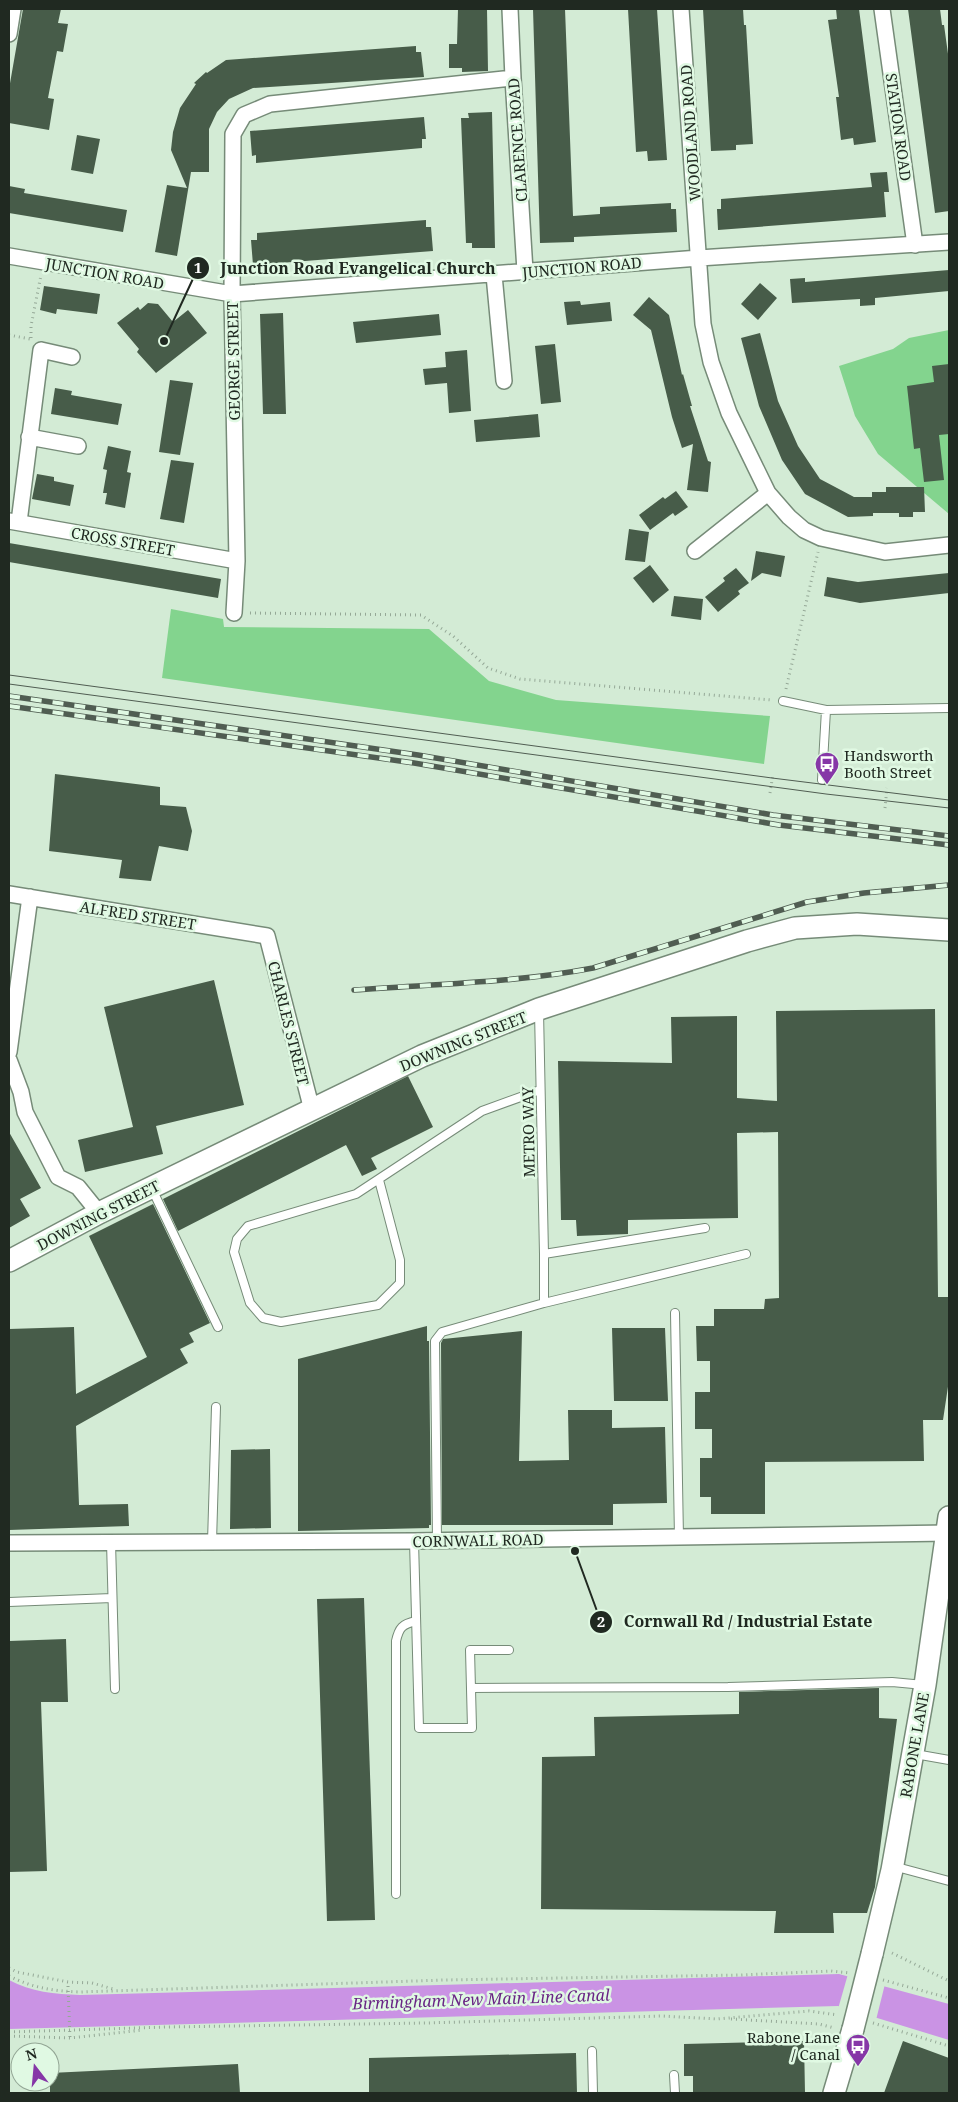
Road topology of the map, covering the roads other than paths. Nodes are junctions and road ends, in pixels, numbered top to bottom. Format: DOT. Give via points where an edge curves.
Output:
graph roads {
  1 [pos="13,9"];
  2 [pos="510,9"];
  3 [pos="681,9"];
  4 [pos="882,9"];
  5 [pos="9,34"];
  6 [pos="512,78"];
  7 [pos="949,242"];
  8 [pos="915,245"];
  9 [pos="9,256"];
  10 [pos="699,258"];
  11 [pos="525,271"];
  12 [pos="494,274"];
  13 [pos="232,294"];
  14 [pos="72,357"];
  15 [pos="504,381"];
  16 [pos="29,437"];
  17 [pos="78,446"];
  18 [pos="768,493"];
  19 [pos="14,521"];
  20 [pos="949,545"];
  21 [pos="695,550"];
  22 [pos="237,562"];
  23 [pos="234,613"];
  24 [pos="783,702"];
  25 [pos="949,708"];
  26 [pos="826,710"];
  27 [pos="822,780"];
  28 [pos="9,894"];
  29 [pos="30,897"];
  30 [pos="949,930"];
  31 [pos="267,936"];
  32 [pos="539,1010"];
  33 [pos="9,1052"];
  34 [pos="9,1060"];
  35 [pos="540,1090"];
  36 [pos="312,1110"];
  37 [pos="379,1180"];
  38 [pos="151,1187"];
  39 [pos="99,1213"];
  40 [pos="705,1228"];
  41 [pos="544,1254"];
  42 [pos="746,1254"];
  43 [pos="9,1261"];
  44 [pos="544,1303"];
  45 [pos="675,1313"];
  46 [pos="218,1327"];
  47 [pos="216,1407"];
  48 [pos="948,1528"];
  49 [pos="679,1538"];
  50 [pos="414,1541"];
  51 [pos="437,1541"];
  52 [pos="9,1542"];
  53 [pos="111,1542"];
  54 [pos="212,1542"];
  55 [pos="112,1598"];
  56 [pos="9,1602"];
  57 [pos="416,1621"];
  58 [pos="509,1650"];
  59 [pos="925,1685"];
  60 [pos="471,1688"];
  61 [pos="114,1689"];
  62 [pos="913,1753"];
  63 [pos="949,1760"];
  64 [pos="893,1866"];
  65 [pos="949,1881"];
  66 [pos="396,1894"];
  67 [pos="592,2051"];
  68 [pos="674,2075"];
  69 [pos="593,2093"];
  70 [pos="675,2093"];
  71 [pos="834,2093"];
  1 -- 5 [label="street"];
  2 -- 6 [label="street, CLARENCE ROAD"];
  3 -- 10 [label="street, WOODLAND ROAD"];
  4 -- 8 [label="street, STATION ROAD"];
  6 -- 11 [label="street, CLARENCE ROAD"];
  6 -- 13 [label="street, GEORGE STREET" via="270,104 244,115 233,134"];
  7 -- 8 [label="street, JUNCTION ROAD"];
  8 -- 10 [label="street, JUNCTION ROAD"];
  9 -- 13 [label="street, JUNCTION ROAD"];
  10 -- 11 [label="street, JUNCTION ROAD"];
  10 -- 18 [label="street, WOODLAND ROAD" via="704,324 711,362 729,413"];
  11 -- 12 [label="street, JUNCTION ROAD"];
  12 -- 13 [label="street, JUNCTION ROAD"];
  12 -- 15 [label="street"];
  13 -- 22 [label="street, GEORGE STREET"];
  14 -- 16 [label="street" via="36,344"];
  16 -- 17 [label="street"];
  16 -- 19 [label="street"];
  18 -- 20 [label="street, WOODLAND ROAD" via="804,530 821,538 885,552"];
  18 -- 21 [label="street"];
  19 -- 22 [label="street, CROSS STREET"];
  22 -- 23 [label="street, GEORGE STREET"];
  24 -- 26 [label="lane"];
  25 -- 26 [label="lane"];
  26 -- 27 [label="lane"];
  28 -- 29 [label="street, ALFRED STREET"];
  29 -- 31 [label="street, ALFRED STREET"];
  29 -- 33 [label="street"];
  30 -- 32 [label="street, DOWNING STREET" via="857,924 795,928 747,941 643,980"];
  31 -- 36 [label="street, CHARLES STREET"];
  32 -- 35 [label="lane, METRO WAY"];
  32 -- 36 [label="street, DOWNING STREET" via="422,1056"];
  34 -- 39 [label="street" via="25,1112 58,1177 78,1186"];
  35 -- 37 [label="lane" via="482,1111"];
  35 -- 41 [label="lane, METRO WAY"];
  36 -- 38 [label="street, DOWNING STREET"];
  37 -- 37 [label="lane" via="400,1260 400,1283 378,1305 281,1322 263,1318 250,1303 234,1252 237,1239 248,1226 356,1194"];
  38 -- 39 [label="street, DOWNING STREET"];
  38 -- 46 [label="lane"];
  39 -- 43 [label="street, DOWNING STREET"];
  40 -- 41 [label="lane"];
  41 -- 44 [label="lane, METRO WAY"];
  42 -- 44 [label="lane"];
  44 -- 51 [label="lane" via="442,1332 436,1341"];
  45 -- 49 [label="lane"];
  47 -- 54 [label="lane"];
  48 -- 49 [label="street, CORNWALL ROAD"];
  48 -- 59 [label="street, RABONE LANE"];
  49 -- 51 [label="street, CORNWALL ROAD"];
  50 -- 51 [label="street, CORNWALL ROAD"];
  50 -- 54 [label="street, CORNWALL ROAD"];
  50 -- 57 [label="lane"];
  52 -- 53 [label="street, CORNWALL ROAD"];
  53 -- 54 [label="street, CORNWALL ROAD"];
  53 -- 55 [label="lane"];
  55 -- 56 [label="lane"];
  55 -- 61 [label="lane"];
  57 -- 60 [label="lane" via="419,1728 472,1728"];
  57 -- 66 [label="lane" via="403,1625 396,1642"];
  58 -- 60 [label="lane" via="470,1650"];
  59 -- 60 [label="lane" via="892,1682 728,1687"];
  59 -- 62 [label="street, RABONE LANE"];
  62 -- 63 [label="lane"];
  62 -- 64 [label="street, RABONE LANE"];
  64 -- 65 [label="lane"];
  64 -- 71 [label="street, RABONE LANE, bridge"];
  67 -- 69 [label="lane"];
  68 -- 70 [label="lane"];
}
